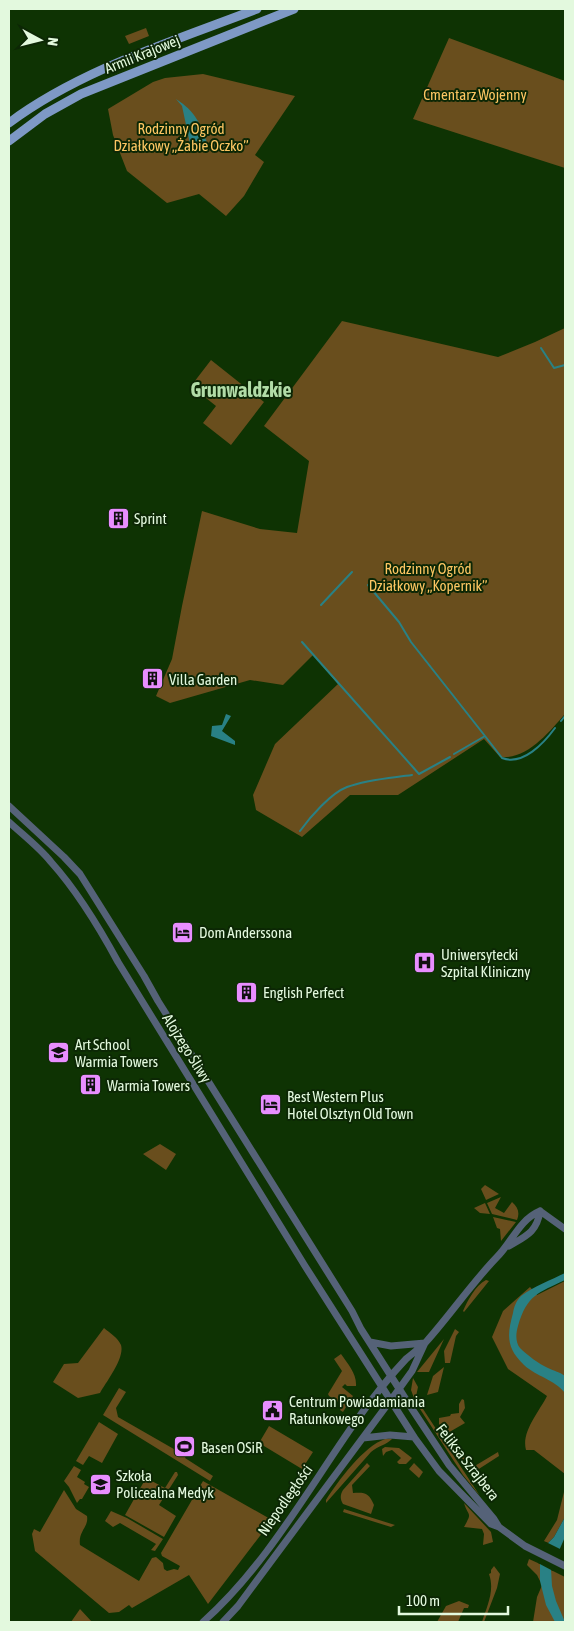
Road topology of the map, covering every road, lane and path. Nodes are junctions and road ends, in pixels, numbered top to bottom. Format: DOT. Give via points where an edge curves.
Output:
graph roads {
  1 [pos="257,9"];
  2 [pos="294,9"];
  3 [pos="9,123"];
  4 [pos="10,138"];
  5 [pos="9,806"];
  6 [pos="9,822"];
  7 [pos="273,1187"];
  8 [pos="268,1204"];
  9 [pos="540,1211"];
  10 [pos="565,1229"];
  11 [pos="506,1248"];
  12 [pos="370,1342"];
  13 [pos="426,1343"];
  14 [pos="392,1377"];
  15 [pos="382,1388"];
  16 [pos="399,1389"];
  17 [pos="390,1400"];
  18 [pos="414,1437"];
  19 [pos="363,1438"];
  20 [pos="499,1527"];
  21 [pos="563,1565"];
  22 [pos="202,1622"];
  23 [pos="223,1622"];
  1 -- 3 [label="main road, Armii Krajowej" via="113,65 54,92"];
  2 -- 4 [label="main road, Armii Krajowej" via="87,91"];
  3 -- 4 [label="main road"];
  5 -- 7 [label="street, Alojzego Śliwy" via="80,874"];
  6 -- 8 [label="street, Alojzego Śliwy" via="50,860 85,906"];
  7 -- 8 [label="street"];
  7 -- 12 [label="street, Alojzego Śliwy"];
  8 -- 15 [label="street, Alojzego Śliwy"];
  9 -- 10 [label="street"];
  9 -- 11 [label="street" via="523,1222"];
  9 -- 11 [label="street" via="533,1231"];
  11 -- 13 [label="street" via="469,1288"];
  12 -- 13 [label="street" via="391,1346"];
  12 -- 14 [label="street, Alojzego Śliwy"];
  13 -- 14 [label="street, Niepodległości" via="406,1359"];
  13 -- 16 [label="street, Niepodległości"];
  14 -- 15 [label="street, Niepodległości"];
  14 -- 16 [label="street, Feliksa Szrajbera"];
  15 -- 17 [label="street, Feliksa Szrajbera"];
  15 -- 22 [label="street, Niepodległości" via="263,1554 235,1590"];
  16 -- 17 [label="street, Niepodległości"];
  16 -- 20 [label="street, Feliksa Szrajbera" via="449,1465"];
  17 -- 18 [label="street, Feliksa Szrajbera"];
  17 -- 19 [label="street, Niepodległości"];
  18 -- 19 [label="street"];
  18 -- 20 [label="street, Feliksa Szrajbera" via="460,1494 490,1524"];
  19 -- 23 [label="street, Niepodległości"];
  20 -- 21 [label="street, Feliksa Szrajbera" via="509,1536"];
}
